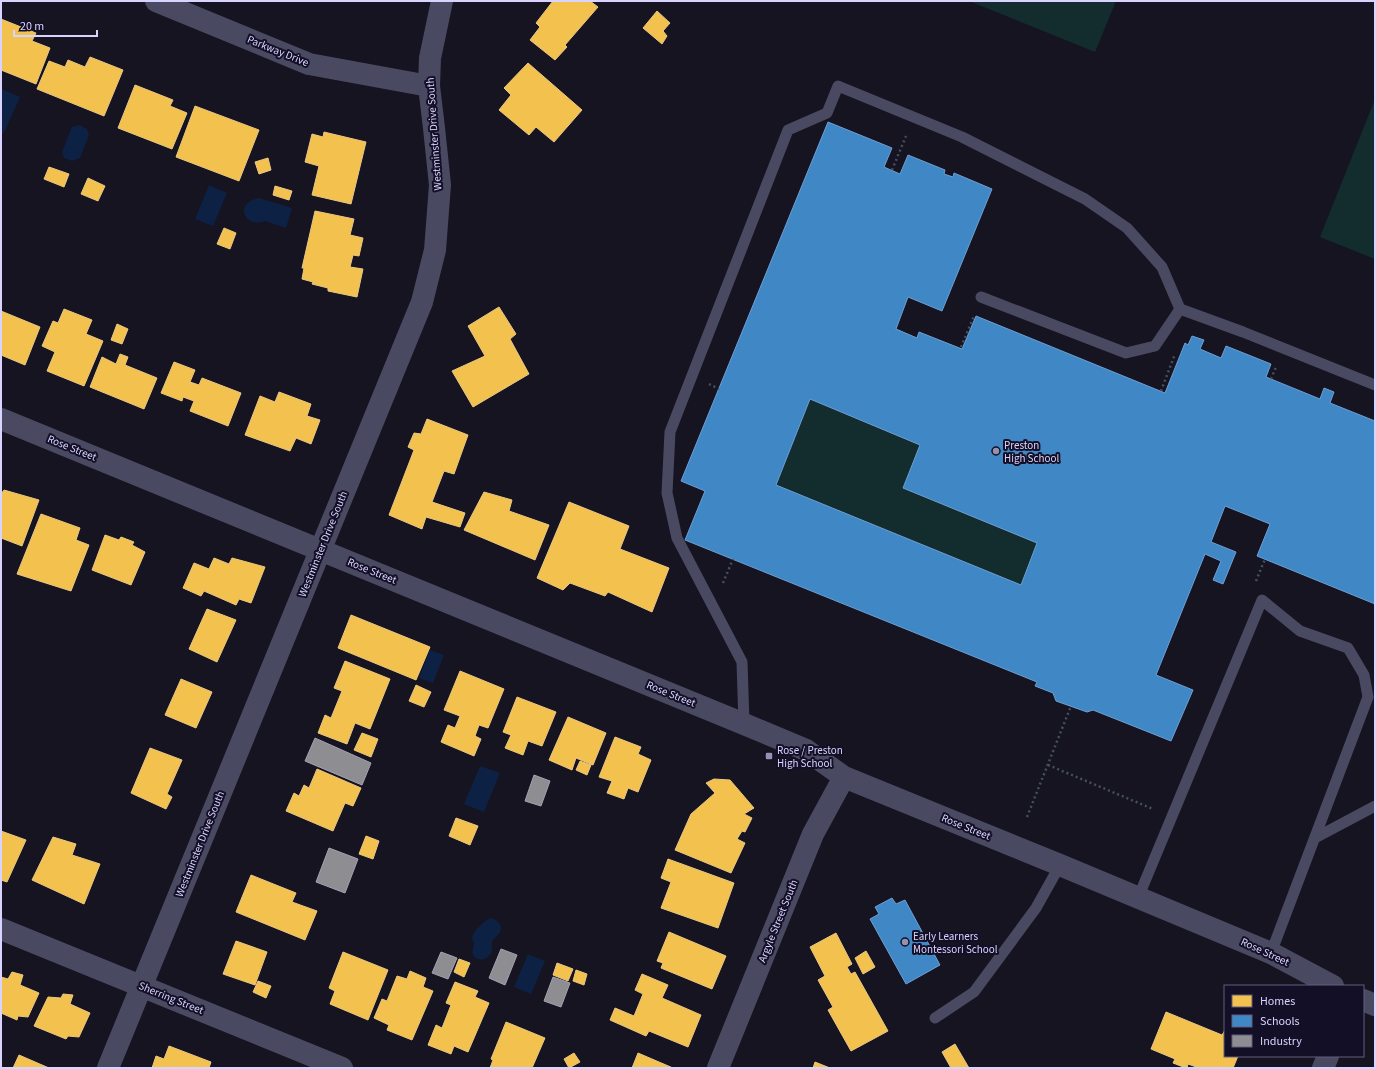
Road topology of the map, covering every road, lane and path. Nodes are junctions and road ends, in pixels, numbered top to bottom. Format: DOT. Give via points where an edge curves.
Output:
graph roads {
  1 [pos="156,1"];
  2 [pos="442,1"];
  3 [pos="429,86"];
  4 [pos="914,117"];
  5 [pos="892,170"];
  6 [pos="981,297"];
  7 [pos="1180,309"];
  8 [pos="961,347"];
  9 [pos="1375,385"];
  10 [pos="1,419"];
  11 [pos="320,550"];
  12 [pos="1071,706"];
  13 [pos="744,724"];
  14 [pos="1048,765"];
  15 [pos="844,777"];
  16 [pos="1375,806"];
  17 [pos="1027,817"];
  18 [pos="1172,817"];
  19 [pos="1315,838"];
  20 [pos="1060,865"];
  21 [pos="1138,898"];
  22 [pos="1,929"];
  23 [pos="1271,953"];
  24 [pos="1331,985"];
  25 [pos="142,986"];
  26 [pos="1364,1000"];
  27 [pos="1375,1005"];
  28 [pos="935,1018"];
  29 [pos="1328,1057"];
  30 [pos="108,1068"];
  31 [pos="342,1068"];
  32 [pos="718,1068"];
  33 [pos="1323,1068"];
  1 -- 3 [label="street, Parkway Drive" via="309,64"];
  2 -- 3 [label="street, Westminster Drive South" via="430,58"];
  3 -- 11 [label="street, Westminster Drive South" via="440,185 434,250 422,302"];
  4 -- 5 [label="path"];
  4 -- 7 [label="lane" via="962,137 1085,199 1127,228 1162,267"];
  4 -- 13 [label="lane" via="838,86 827,113 788,130 670,432 667,493 677,538 742,662"];
  6 -- 7 [label="lane" via="1126,353 1155,346"];
  6 -- 8 [label="path"];
  7 -- 9 [label="lane"];
  10 -- 11 [label="street, Rose Street"];
  11 -- 13 [label="street, Rose Street"];
  11 -- 25 [label="street, Westminster Drive South"];
  12 -- 14 [label="path"];
  13 -- 15 [label="street, Rose Street" via="806,750"];
  14 -- 17 [label="path"];
  14 -- 18 [label="path"];
  15 -- 20 [label="street, Rose Street"];
  15 -- 32 [label="street, Argyle Street South" via="813,834"];
  16 -- 19 [label="lane"];
  18 -- 19 [label="lane" via="1262,600 1300,631 1348,648 1364,675 1368,697"];
  18 -- 21 [label="lane"];
  19 -- 23 [label="lane"];
  20 -- 21 [label="street, Rose Street"];
  20 -- 28 [label="lane" via="1036,908 974,992"];
  21 -- 23 [label="street, Rose Street"];
  22 -- 25 [label="street, Sherring Street"];
  23 -- 24 [label="street, Rose Street"];
  25 -- 30 [label="street, Westminster Drive South"];
  25 -- 31 [label="street, Sherring Street"];
  26 -- 27 [label="street"];
  29 -- 33 [label="street"];
}
